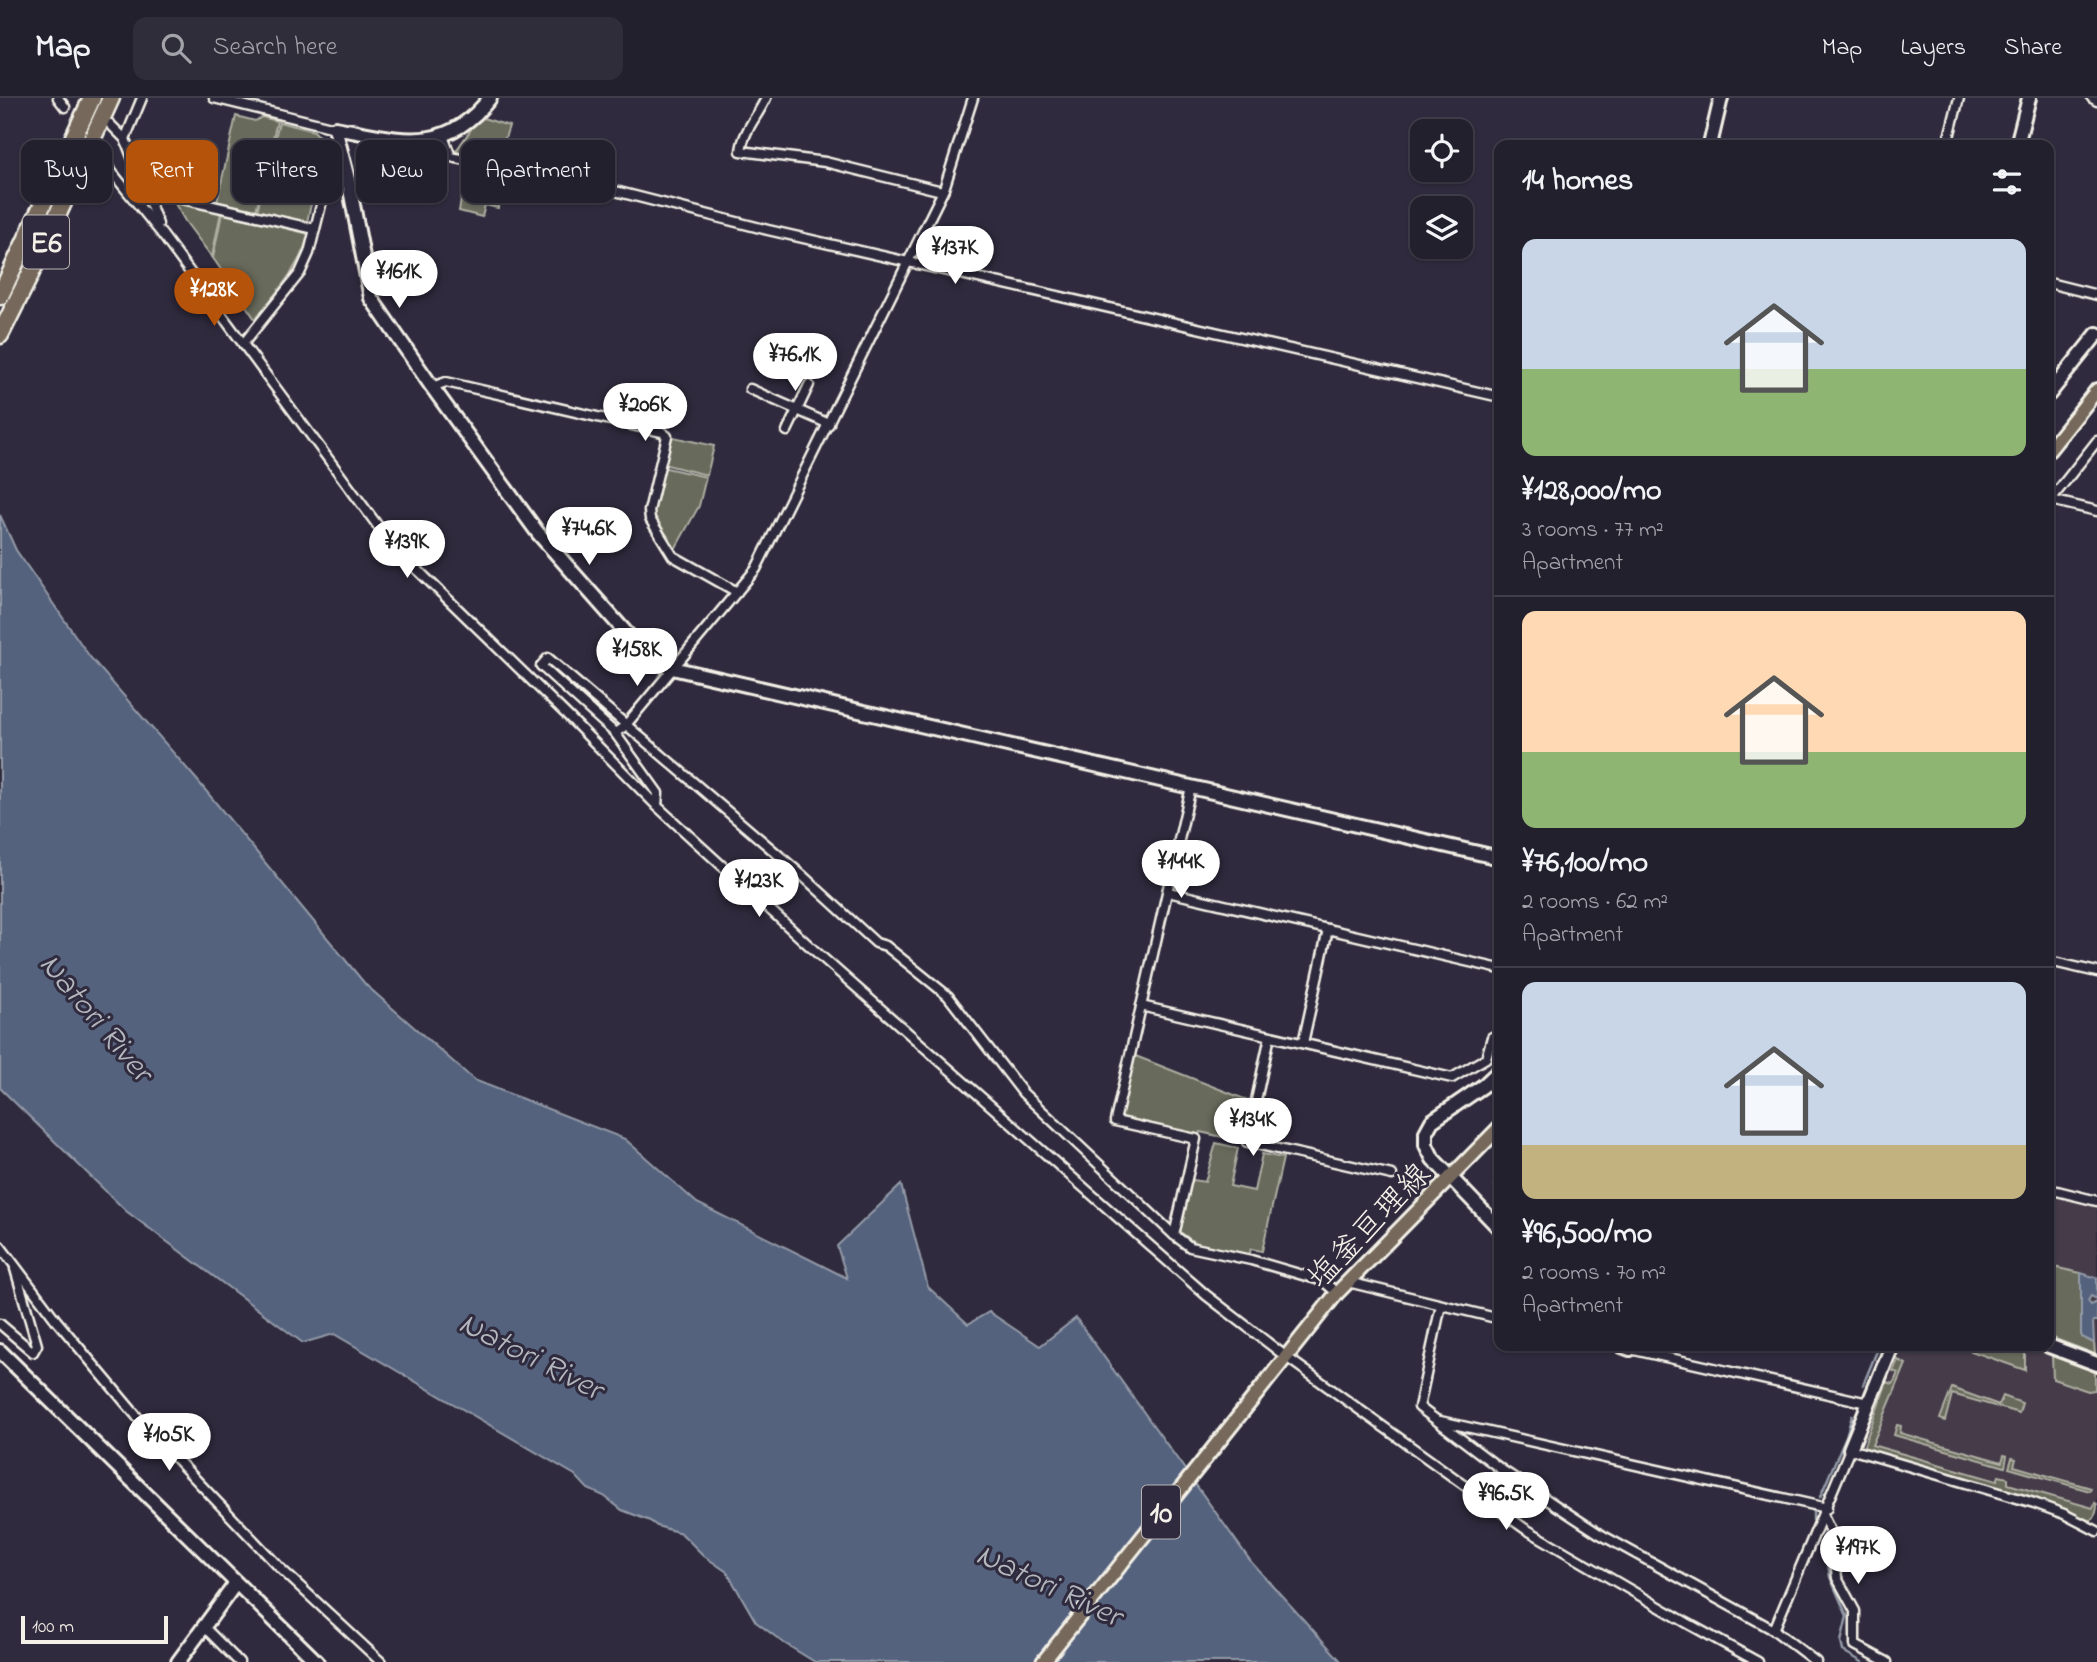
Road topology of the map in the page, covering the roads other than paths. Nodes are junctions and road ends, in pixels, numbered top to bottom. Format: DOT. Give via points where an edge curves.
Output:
graph roads {
  1 [pos="58,98"];
  2 [pos="92,98"];
  3 [pos="111,98"];
  4 [pos="142,98"];
  5 [pos="214,98"];
  6 [pos="490,98"];
  7 [pos="766,98"];
  8 [pos="973,98"];
  9 [pos="1721,98"];
  10 [pos="1959,98"];
  11 [pos="2029,98"];
  12 [pos="2092,98"];
  13 [pos="2097,102"];
  14 [pos="65,107"];
  15 [pos="110,124"];
  16 [pos="336,134"];
  17 [pos="443,136"];
  18 [pos="125,139"];
  19 [pos="1711,140"];
  20 [pos="1948,140"];
  21 [pos="2018,140"];
  22 [pos="112,172"];
  23 [pos="942,191"];
  24 [pos="200,203"];
  25 [pos="316,229"];
  26 [pos="161,233"];
  27 [pos="908,261"];
  28 [pos="2054,285"];
  29 [pos="2097,295"];
  30 [pos="0,296"];
  31 [pos="2097,334"];
  32 [pos="0,335"];
  33 [pos="243,344"];
  34 [pos="809,384"];
  35 [pos="432,387"];
  36 [pos="2054,388"];
  37 [pos="750,389"];
  38 [pos="2097,390"];
  39 [pos="1494,396"];
  40 [pos="797,410"];
  41 [pos="829,424"];
  42 [pos="787,431"];
  43 [pos="2097,441"];
  44 [pos="2054,444"];
  45 [pos="2054,496"];
  46 [pos="2054,502"];
  47 [pos="2097,511"];
  48 [pos="737,592"];
  49 [pos="672,668"];
  50 [pos="625,726"];
  51 [pos="615,733"];
  52 [pos="1191,787"];
  53 [pos="657,806"];
  54 [pos="1494,858"];
  55 [pos="1168,892"];
  56 [pos="1328,929"];
  57 [pos="2054,962"];
  58 [pos="1494,968"];
  59 [pos="2097,972"];
  60 [pos="1141,1006"];
  61 [pos="1270,1036"];
  62 [pos="1494,1036"];
  63 [pos="1303,1044"];
  64 [pos="1494,1076"];
  65 [pos="1494,1133"];
  66 [pos="1392,1175"];
  67 [pos="1451,1176"];
  68 [pos="2054,1190"];
  69 [pos="2097,1201"];
  70 [pos="1494,1223"];
  71 [pos="1174,1235"];
  72 [pos="0,1246"];
  73 [pos="13,1265"];
  74 [pos="1348,1282"];
  75 [pos="1337,1293"];
  76 [pos="1441,1305"];
  77 [pos="1494,1318"];
  78 [pos="0,1324"];
  79 [pos="2054,1348"];
  80 [pos="0,1351"];
  81 [pos="1643,1351"];
  82 [pos="1890,1351"];
  83 [pos="1283,1359"];
  84 [pos="2097,1364"];
  85 [pos="1868,1404"];
  86 [pos="1437,1420"];
  87 [pos="1850,1449"];
  88 [pos="1825,1512"];
  89 [pos="2096,1527"];
  90 [pos="236,1583"];
  91 [pos="204,1627"];
  92 [pos="1774,1630"];
  93 [pos="231,1654"];
  94 [pos="178,1662"];
  95 [pos="225,1662"];
  96 [pos="239,1662"];
  97 [pos="317,1662"];
  98 [pos="381,1662"];
  99 [pos="1043,1662"];
  100 [pos="1758,1662"];
  101 [pos="1816,1662"];
  102 [pos="1887,1662"];
  1 -- 14 [label="street"];
  2 -- 30 [label="highway, E6"];
  3 -- 32 [label="highway, E6"];
  4 -- 18 [label="street"];
  5 -- 16 [label="street"];
  6 -- 17 [label="street" via="473,119"];
  7 -- 23 [label="street" via="741,151 825,162"];
  8 -- 23 [label="street"];
  9 -- 19 [label="street"];
  10 -- 20 [label="street"];
  11 -- 21 [label="street"];
  12 -- 13 [label="street"];
  15 -- 18 [label="street"];
  16 -- 17 [label="street" via="414,140"];
  16 -- 25 [label="street"];
  16 -- 35 [label="street" via="371,298"];
  17 -- 27 [label="street" via="451,157"];
  18 -- 26 [label="street"];
  22 -- 26 [label="street"];
  23 -- 27 [label="street"];
  24 -- 25 [label="street"];
  25 -- 33 [label="street" via="300,273"];
  26 -- 33 [label="street"];
  27 -- 39 [label="street"];
  27 -- 41 [label="street"];
  28 -- 29 [label="street"];
  31 -- 36 [label="street"];
  33 -- 53 [label="street" via="392,545"];
  34 -- 40 [label="street"];
  35 -- 48 [label="street" via="446,382 662,432 667,436 650,519 673,556"];
  35 -- 49 [label="street" via="538,533 643,652"];
  37 -- 40 [label="street"];
  38 -- 44 [label="main road"];
  40 -- 41 [label="street"];
  40 -- 42 [label="street"];
  41 -- 48 [label="street" via="757,569"];
  43 -- 45 [label="street"];
  46 -- 47 [label="street"];
  48 -- 49 [label="street"];
  49 -- 50 [label="street"];
  49 -- 52 [label="street"];
  50 -- 51 [label="street"];
  50 -- 51 [label="street" via="548,658 541,666"];
  50 -- 71 [label="street" via="876,943 886,946 948,996 1023,1093"];
  51 -- 53 [label="street" via="658,793"];
  52 -- 54 [label="street"];
  52 -- 55 [label="street"];
  53 -- 83 [label="street" via="815,951"];
  55 -- 56 [label="street"];
  55 -- 60 [label="street"];
  56 -- 58 [label="street"];
  56 -- 63 [label="street"];
  57 -- 59 [label="street"];
  60 -- 61 [label="street"];
  60 -- 71 [label="street" via="1115,1121 1196,1139"];
  61 -- 63 [label="street"];
  61 -- 66 [label="street" via="1247,1142"];
  62 -- 63 [label="street" via="1486,1058 1452,1078"];
  64 -- 67 [label="street" via="1432,1121 1426,1132 1433,1158"];
  65 -- 67 [label="main road, 塩釜亘理線 / 10"];
  67 -- 70 [label="street"];
  67 -- 74 [label="main road, 塩釜亘理線 / 10"];
  68 -- 69 [label="street"];
  71 -- 75 [label="street" via="1190,1247 1323,1281"];
  72 -- 73 [label="street"];
  73 -- 78 [label="street" via="37,1345 33,1352"];
  73 -- 98 [label="street" via="144,1425 280,1568"];
  74 -- 75 [label="main road, 塩釜亘理線 / 10"];
  74 -- 76 [label="street"];
  75 -- 83 [label="main road, 塩釜亘理線 / 10"];
  76 -- 77 [label="street"];
  76 -- 86 [label="street" via="1419,1407"];
  79 -- 84 [label="street"];
  80 -- 90 [label="street"];
  81 -- 85 [label="street"];
  82 -- 85 [label="street"];
  83 -- 99 [label="main road, 10"];
  83 -- 100 [label="street" via="1524,1528"];
  85 -- 87 [label="street"];
  86 -- 88 [label="street"];
  86 -- 92 [label="street" via="1502,1470 1598,1533"];
  87 -- 88 [label="street"];
  87 -- 89 [label="street" via="2034,1503"];
  88 -- 92 [label="street"];
  88 -- 102 [label="street" via="1838,1578 1854,1611 1855,1645"];
  90 -- 91 [label="street"];
  90 -- 97 [label="street"];
  91 -- 93 [label="street"];
  91 -- 94 [label="street"];
  92 -- 101 [label="street"];
  93 -- 95 [label="street"];
  93 -- 96 [label="street"];
}
